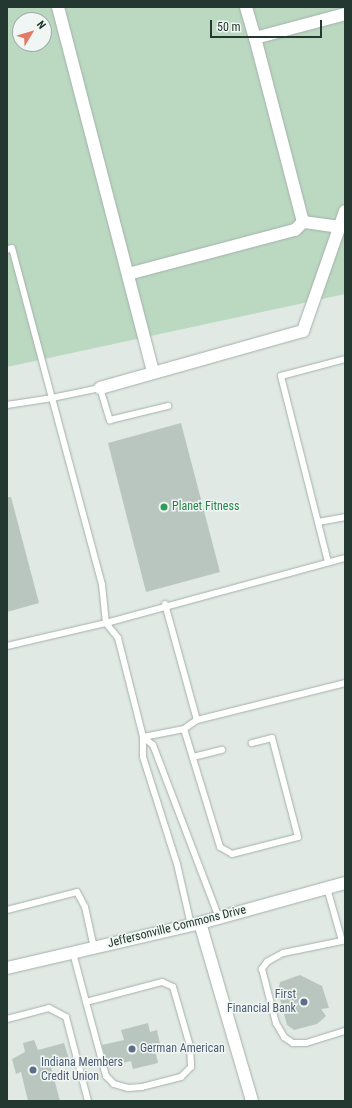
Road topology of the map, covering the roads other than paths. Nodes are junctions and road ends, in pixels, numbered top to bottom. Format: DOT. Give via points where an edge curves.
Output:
graph roads {
  1 [pos="58,7"];
  2 [pos="246,7"];
  3 [pos="345,14"];
  4 [pos="254,38"];
  5 [pos="345,211"];
  6 [pos="303,222"];
  7 [pos="340,227"];
  8 [pos="7,250"];
  9 [pos="128,274"];
  10 [pos="345,359"];
  11 [pos="153,372"];
  12 [pos="100,388"];
  13 [pos="52,398"];
  14 [pos="7,405"];
  15 [pos="168,406"];
  16 [pos="345,517"];
  17 [pos="318,522"];
  18 [pos="345,558"];
  19 [pos="328,562"];
  20 [pos="165,604"];
  21 [pos="106,623"];
  22 [pos="7,646"];
  23 [pos="345,683"];
  24 [pos="197,720"];
  25 [pos="184,729"];
  26 [pos="144,737"];
  27 [pos="252,743"];
  28 [pos="222,750"];
  29 [pos="192,757"];
  30 [pos="345,883"];
  31 [pos="327,888"];
  32 [pos="7,910"];
  33 [pos="219,918"];
  34 [pos="196,924"];
  35 [pos="343,943"];
  36 [pos="94,948"];
  37 [pos="73,953"];
  38 [pos="7,968"];
  39 [pos="86,1002"];
  40 [pos="7,1019"];
  41 [pos="345,1031"];
  42 [pos="88,1101"];
  43 [pos="252,1101"];
  1 -- 9 [label="street"];
  2 -- 4 [label="street"];
  3 -- 4 [label="street"];
  4 -- 6 [label="street"];
  5 -- 7 [label="street"];
  6 -- 7 [label="street"];
  6 -- 9 [label="street" via="295,230"];
  7 -- 11 [label="street" via="303,331"];
  8 -- 13 [label="lane" via="12,248"];
  9 -- 11 [label="street"];
  10 -- 17 [label="lane" via="281,376"];
  11 -- 12 [label="street"];
  12 -- 13 [label="lane"];
  12 -- 15 [label="lane" via="110,420"];
  13 -- 14 [label="lane"];
  13 -- 21 [label="lane" via="102,585"];
  16 -- 17 [label="lane"];
  17 -- 19 [label="lane"];
  18 -- 19 [label="lane"];
  19 -- 20 [label="lane"];
  20 -- 21 [label="lane"];
  20 -- 24 [label="lane"];
  21 -- 22 [label="lane"];
  21 -- 26 [label="lane" via="118,638"];
  23 -- 24 [label="lane"];
  24 -- 25 [label="lane"];
  25 -- 26 [label="lane"];
  25 -- 29 [label="lane"];
  26 -- 33 [label="lane" via="153,745"];
  26 -- 34 [label="lane" via="143,757"];
  27 -- 29 [label="lane" via="272,738 298,837 232,854 220,847"];
  28 -- 29 [label="lane"];
  30 -- 31 [label="street, Jeffersonville Commons Drive"];
  31 -- 33 [label="street, Jeffersonville Commons Drive"];
  31 -- 35 [label="lane"];
  32 -- 36 [label="lane" via="76,892 85,907"];
  33 -- 34 [label="street, Jeffersonville Commons Drive"];
  34 -- 36 [label="street, Jeffersonville Commons Drive"];
  34 -- 43 [label="street"];
  35 -- 41 [label="lane" via="283,953 267,962 262,969 276,1023 284,1037 293,1043 306,1043"];
  36 -- 37 [label="street, Jeffersonville Commons Drive"];
  37 -- 38 [label="street, Jeffersonville Commons Drive"];
  37 -- 39 [label="lane"];
  39 -- 39 [label="lane" via="168,983 179,1000 190,1046 191,1067 181,1077 128,1088 114,1084 106,1076"];
  40 -- 42 [label="lane" via="49,1008 66,1017"];
}
